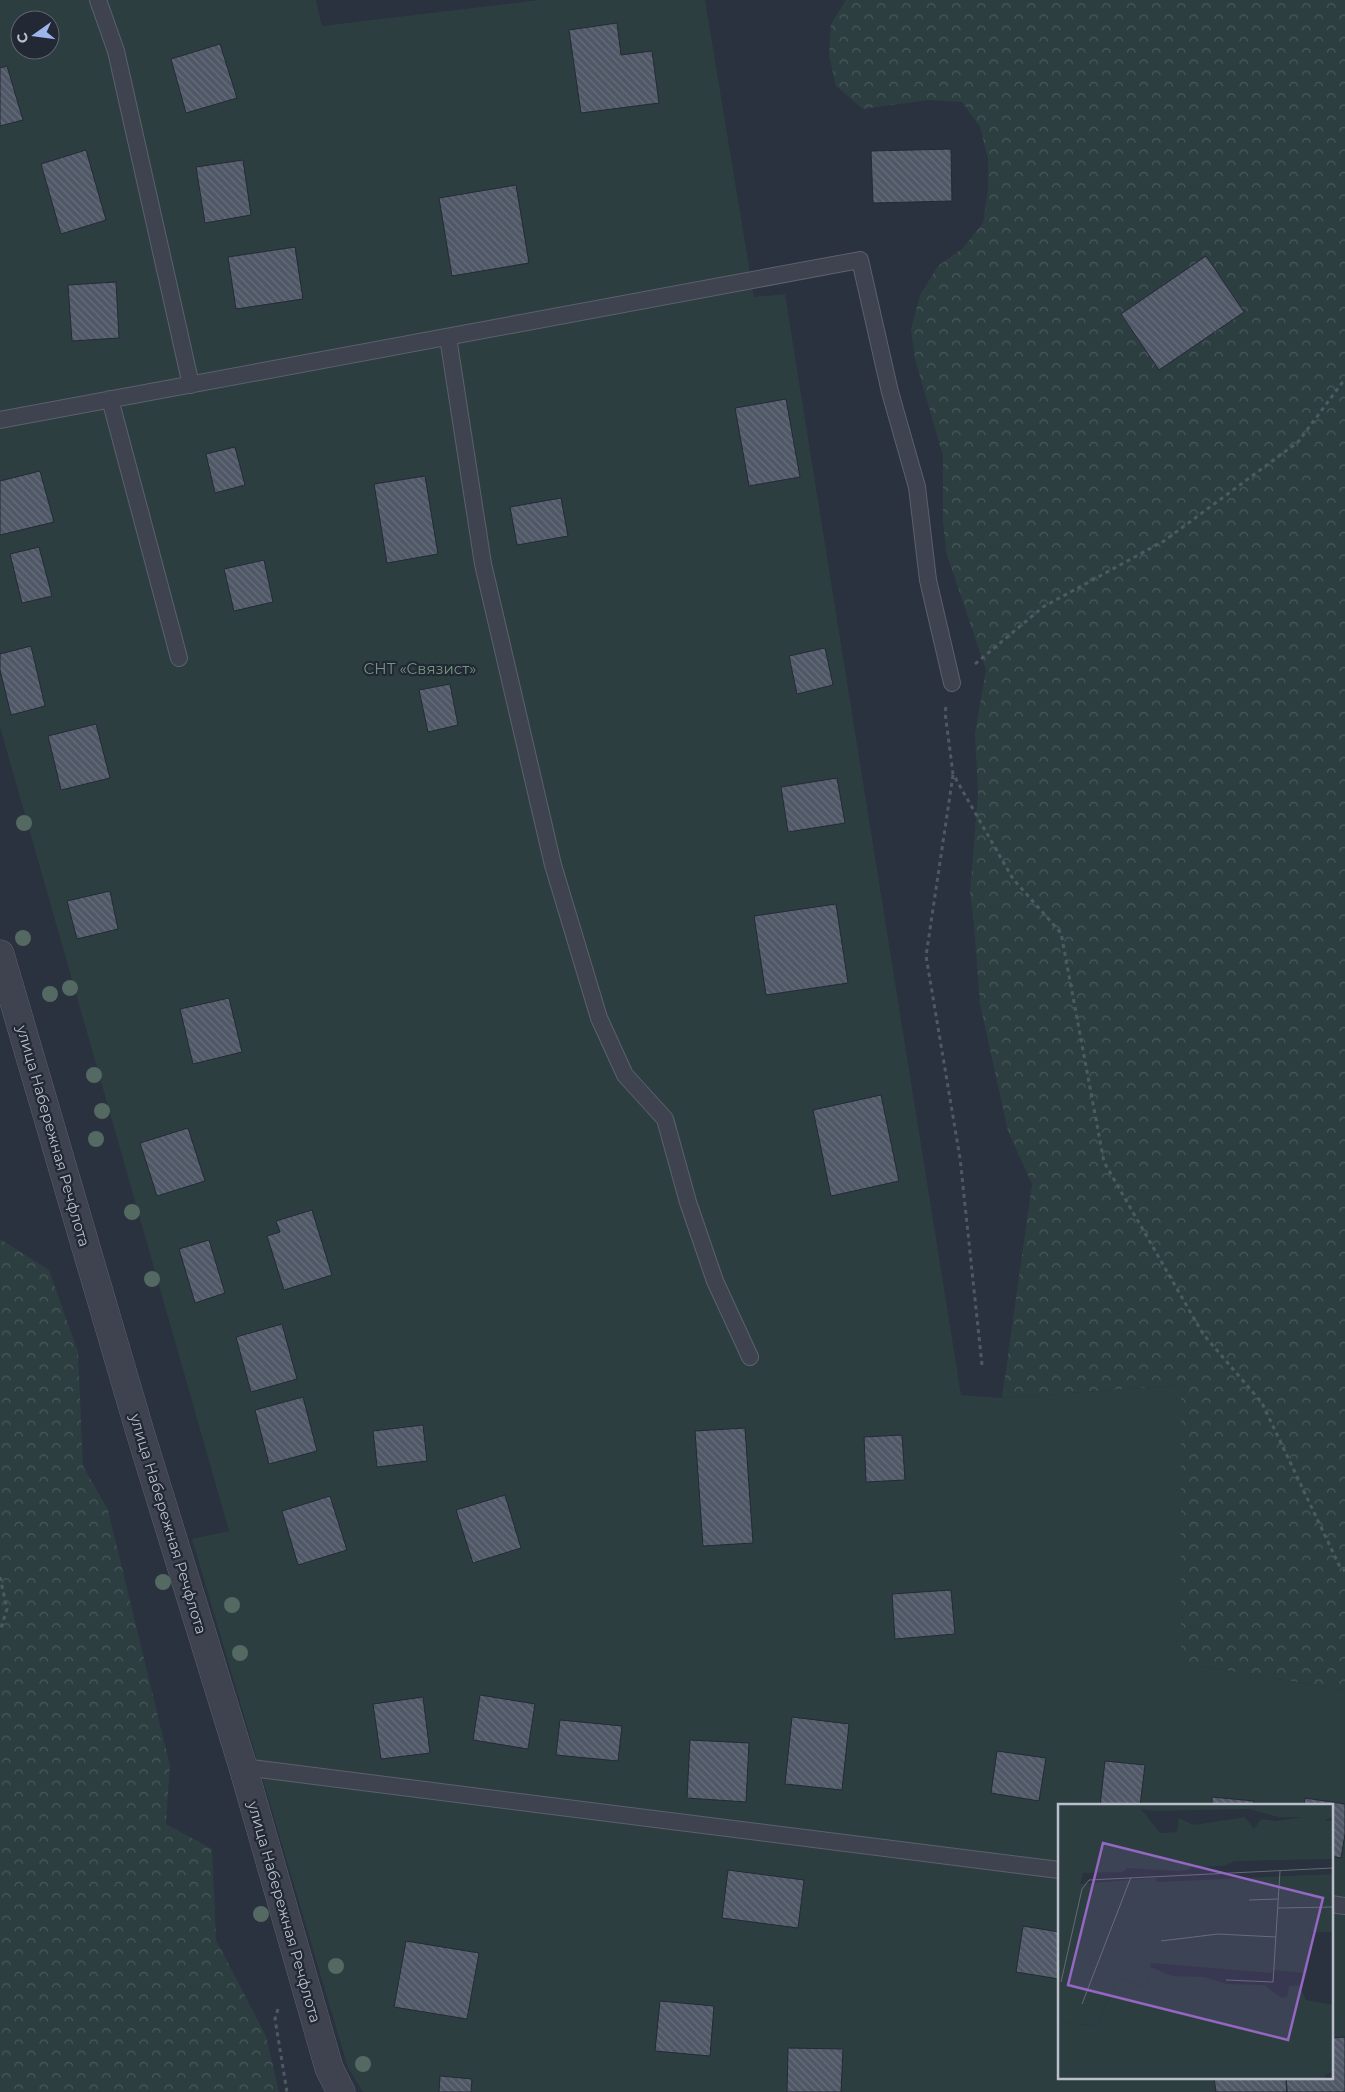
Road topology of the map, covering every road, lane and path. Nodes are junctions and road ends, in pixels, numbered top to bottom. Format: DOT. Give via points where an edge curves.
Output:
graph roads {
  1 [pos="98,0"];
  2 [pos="448,337"];
  3 [pos="1345,379"];
  4 [pos="191,385"];
  5 [pos="110,399"];
  6 [pos="0,420"];
  7 [pos="179,658"];
  8 [pos="952,683"];
  9 [pos="953,774"];
  10 [pos="0,954"];
  11 [pos="750,1358"];
  12 [pos="982,1365"];
  13 [pos="1345,1571"];
  14 [pos="0,1577"];
  15 [pos="0,1631"];
  16 [pos="243,1767"];
  17 [pos="1058,1870"];
  18 [pos="1332,1904"];
  19 [pos="1345,1906"];
  20 [pos="341,2092"];
  1 -- 4 [label="lane" via="116,51"];
  2 -- 4 [label="lane"];
  2 -- 8 [label="lane" via="860,260 890,392 917,487 928,580"];
  2 -- 11 [label="lane" via="483,564 555,874 599,1018 625,1074 665,1119 688,1202 715,1281"];
  3 -- 8 [label="path" via="1298,442 1164,541 1043,607"];
  4 -- 5 [label="lane"];
  5 -- 6 [label="lane"];
  5 -- 7 [label="lane"];
  8 -- 9 [label="path" via="945,712"];
  9 -- 12 [label="path" via="926,956 960,1158"];
  9 -- 13 [label="path" via="1013,879 1061,933 1104,1162 1203,1334 1262,1403 1339,1565"];
  10 -- 16 [label="street, улица Набережная Речфлота" via="140,1432"];
  14 -- 15 [label="path" via="7,1609"];
  16 -- 17 [label="lane"];
  16 -- 20 [label="street, улица Набережная Речфлота" via="329,2068"];
  18 -- 19 [label="lane"];
}
